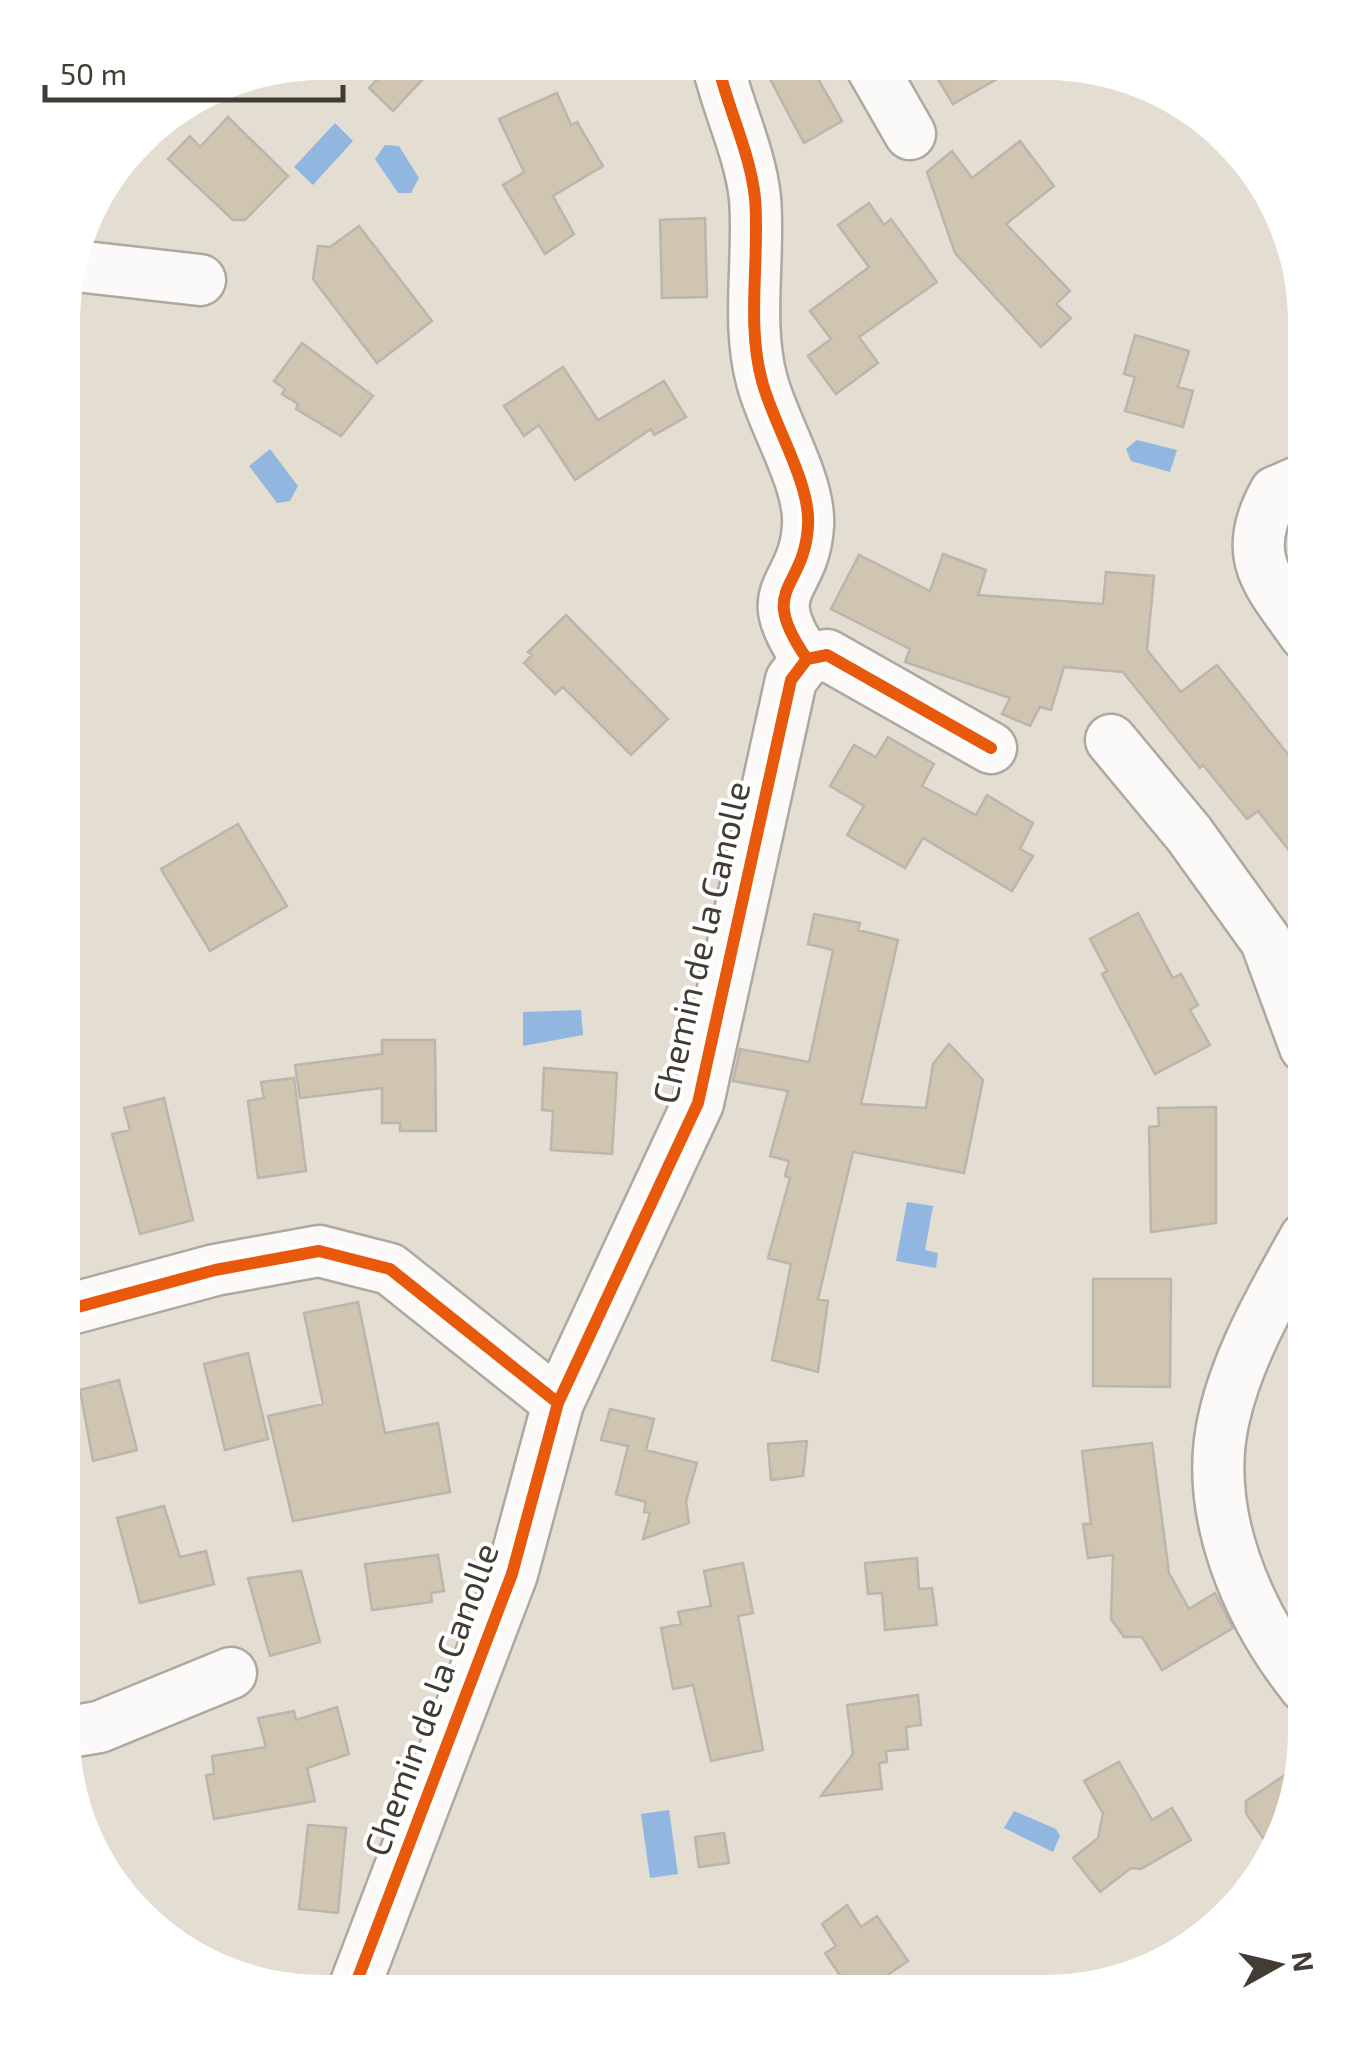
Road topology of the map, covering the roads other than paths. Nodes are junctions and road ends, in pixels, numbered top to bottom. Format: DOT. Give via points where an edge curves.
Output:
graph roads {
  1 [pos="722,80"];
  2 [pos="879,80"];
  3 [pos="910,134"];
  4 [pos="87,266"];
  5 [pos="200,280"];
  6 [pos="1288,487"];
  7 [pos="1288,610"];
  8 [pos="807,659"];
  9 [pos="1111,740"];
  10 [pos="990,748"];
  11 [pos="1288,999"];
  12 [pos="1287,1273"];
  13 [pos="80,1306"];
  14 [pos="558,1402"];
  15 [pos="1287,1666"];
  16 [pos="230,1673"];
  17 [pos="80,1731"];
  18 [pos="358,1975"];
  1 -- 8 [label="street" via="754,192 761,379 809,524 781,594 784,621"];
  2 -- 3 [label="street"];
  4 -- 5 [label="street"];
  6 -- 7 [label="street" via="1275,492 1256,538 1260,570"];
  8 -- 10 [label="street" via="826,656"];
  8 -- 14 [label="street, Chemin de la Canolle" via="791,680 698,1102"];
  9 -- 11 [label="street" via="1266,942"];
  12 -- 15 [label="street" via="1236,1374 1222,1422 1221,1492 1250,1603"];
  13 -- 14 [label="street" via="319,1251 390,1269"];
  14 -- 18 [label="street, Chemin de la Canolle" via="512,1574"];
  16 -- 17 [label="street"];
}
